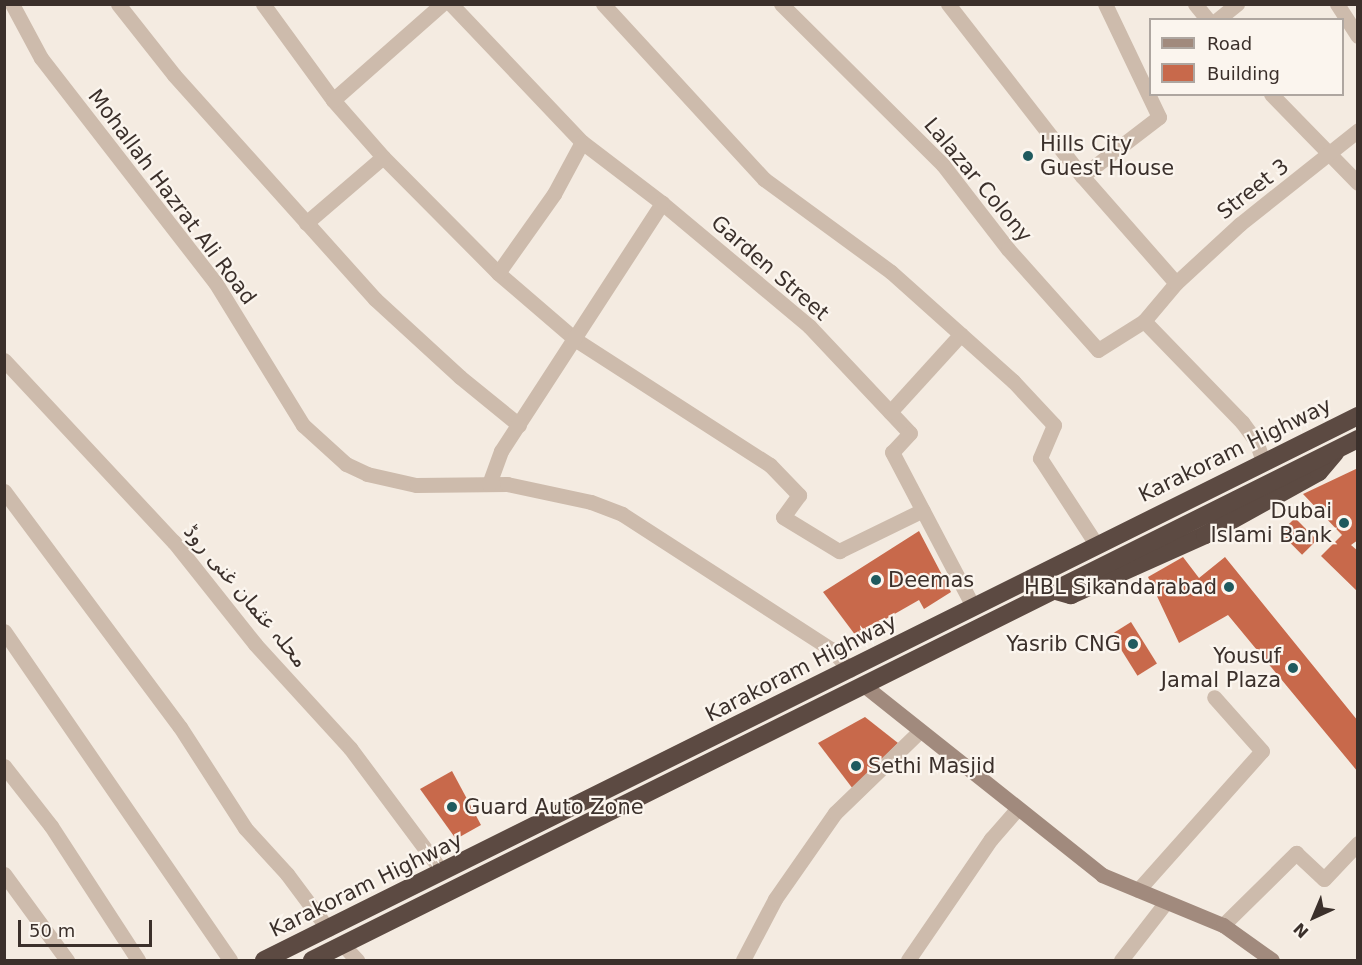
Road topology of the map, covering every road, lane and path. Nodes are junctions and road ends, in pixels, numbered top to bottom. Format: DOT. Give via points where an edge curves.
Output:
graph roads {
  1 [pos="12,4"];
  2 [pos="118,4"];
  3 [pos="263,4"];
  4 [pos="442,4"];
  5 [pos="451,4"];
  6 [pos="603,4"];
  7 [pos="781,4"];
  8 [pos="948,4"];
  9 [pos="1105,4"];
  10 [pos="1195,4"];
  11 [pos="1237,4"];
  12 [pos="1337,4"];
  13 [pos="1206,18"];
  14 [pos="1219,18"];
  15 [pos="1358,36"];
  16 [pos="1273,96"];
  17 [pos="333,100"];
  18 [pos="1358,130"];
  19 [pos="582,142"];
  20 [pos="383,157"];
  21 [pos="1328,157"];
  22 [pos="1082,176"];
  23 [pos="1358,183"];
  24 [pos="662,203"];
  25 [pos="306,224"];
  26 [pos="498,273"];
  27 [pos="1176,283"];
  28 [pos="1144,321"];
  29 [pos="960,334"];
  30 [pos="576,340"];
  31 [pos="4,360"];
  32 [pos="890,412"];
  33 [pos="1358,416"];
  34 [pos="519,425"];
  35 [pos="1358,439"];
  36 [pos="1341,447"];
  37 [pos="1263,461"];
  38 [pos="489,484"];
  39 [pos="4,491"];
  40 [pos="1179,502"];
  41 [pos="923,510"];
  42 [pos="1186,522"];
  43 [pos="1096,544"];
  44 [pos="1053,590"];
  45 [pos="973,606"];
  46 [pos="4,631"];
  47 [pos="850,669"];
  48 [pos="866,687"];
  49 [pos="1214,697"];
  50 [pos="919,732"];
  51 [pos="4,766"];
  52 [pos="1017,809"];
  53 [pos="1358,843"];
  54 [pos="441,870"];
  55 [pos="4,874"];
  56 [pos="1138,890"];
  57 [pos="1166,902"];
  58 [pos="1223,925"];
  59 [pos="328,929"];
  60 [pos="343,945"];
  61 [pos="67,960"];
  62 [pos="138,960"];
  63 [pos="230,960"];
  64 [pos="264,960"];
  65 [pos="312,960"];
  66 [pos="357,960"];
  67 [pos="743,960"];
  68 [pos="908,960"];
  69 [pos="1120,960"];
  70 [pos="1272,960"];
  1 -- 38 [label="street, Mohallah Hazrat Ali Road" via="41,58 215,282 303,425 346,464 368,474 416,484"];
  2 -- 25 [label="street" via="174,75"];
  3 -- 17 [label="street"];
  4 -- 17 [label="street"];
  5 -- 19 [label="street, Garden Street"];
  6 -- 29 [label="street" via="764,179 891,272"];
  7 -- 28 [label="street, Lalazar Colony" via="943,165 1008,249 1098,350"];
  8 -- 22 [label="street"];
  9 -- 22 [label="street" via="1159,117"];
  10 -- 13 [label="street"];
  11 -- 14 [label="street"];
  12 -- 15 [label="street"];
  16 -- 21 [label="street"];
  17 -- 20 [label="street"];
  18 -- 21 [label="street, Street 3"];
  19 -- 24 [label="street, Garden Street"];
  19 -- 26 [label="street" via="555,194"];
  20 -- 25 [label="street"];
  20 -- 26 [label="street"];
  21 -- 23 [label="street"];
  21 -- 27 [label="street, Street 3" via="1240,224"];
  22 -- 27 [label="street"];
  24 -- 30 [label="street"];
  24 -- 32 [label="street, Garden Street" via="809,326"];
  25 -- 34 [label="street" via="375,299"];
  26 -- 30 [label="street"];
  27 -- 28 [label="street, Lalazar Colony"];
  28 -- 37 [label="street" via="1242,422 1256,441"];
  29 -- 32 [label="street"];
  29 -- 43 [label="street" via="1013,381 1054,425 1040,458"];
  30 -- 34 [label="street"];
  30 -- 41 [label="street" via="770,465 799,495 783,517 839,551"];
  31 -- 54 [label="street, محلہ عثمان غنی روڈ" via="174,542 255,644 350,748"];
  32 -- 41 [label="street, Garden Street" via="910,433 891,452"];
  33 -- 37 [label="highway, Karakoram Highway"];
  34 -- 38 [label="street" via="491,470"];
  35 -- 36 [label="highway, Karakoram Highway"];
  36 -- 42 [label="highway, Karakoram Highway"];
  36 -- 44 [label="highway" via="1319,472 1204,535 1071,595"];
  37 -- 40 [label="highway, Karakoram Highway"];
  38 -- 47 [label="street, Mohallah Hazrat Ali Road" via="561,495 622,514 831,649"];
  39 -- 59 [label="street" via="180,726 245,828 287,874"];
  40 -- 42 [label="highway"];
  40 -- 43 [label="highway, Karakoram Highway"];
  41 -- 45 [label="street, Garden Street"];
  42 -- 44 [label="highway, Karakoram Highway"];
  43 -- 45 [label="highway, Karakoram Highway"];
  44 -- 48 [label="highway, Karakoram Highway"];
  45 -- 47 [label="highway, Karakoram Highway"];
  46 -- 63 [label="street"];
  47 -- 54 [label="highway, Karakoram Highway"];
  48 -- 50 [label="street"];
  48 -- 60 [label="highway, Karakoram Highway"];
  49 -- 56 [label="street" via="1262,751"];
  50 -- 52 [label="street"];
  50 -- 67 [label="street" via="835,813 775,899"];
  51 -- 62 [label="street" via="51,826"];
  52 -- 56 [label="street" via="1102,875"];
  52 -- 68 [label="street" via="991,839"];
  53 -- 58 [label="street" via="1324,879 1296,853"];
  54 -- 59 [label="highway, Karakoram Highway"];
  55 -- 61 [label="street"];
  56 -- 57 [label="street"];
  57 -- 58 [label="street"];
  57 -- 69 [label="street"];
  58 -- 70 [label="street"];
  59 -- 64 [label="highway, Karakoram Highway"];
  60 -- 65 [label="highway, Karakoram Highway"];
  60 -- 66 [label="street"];
}
